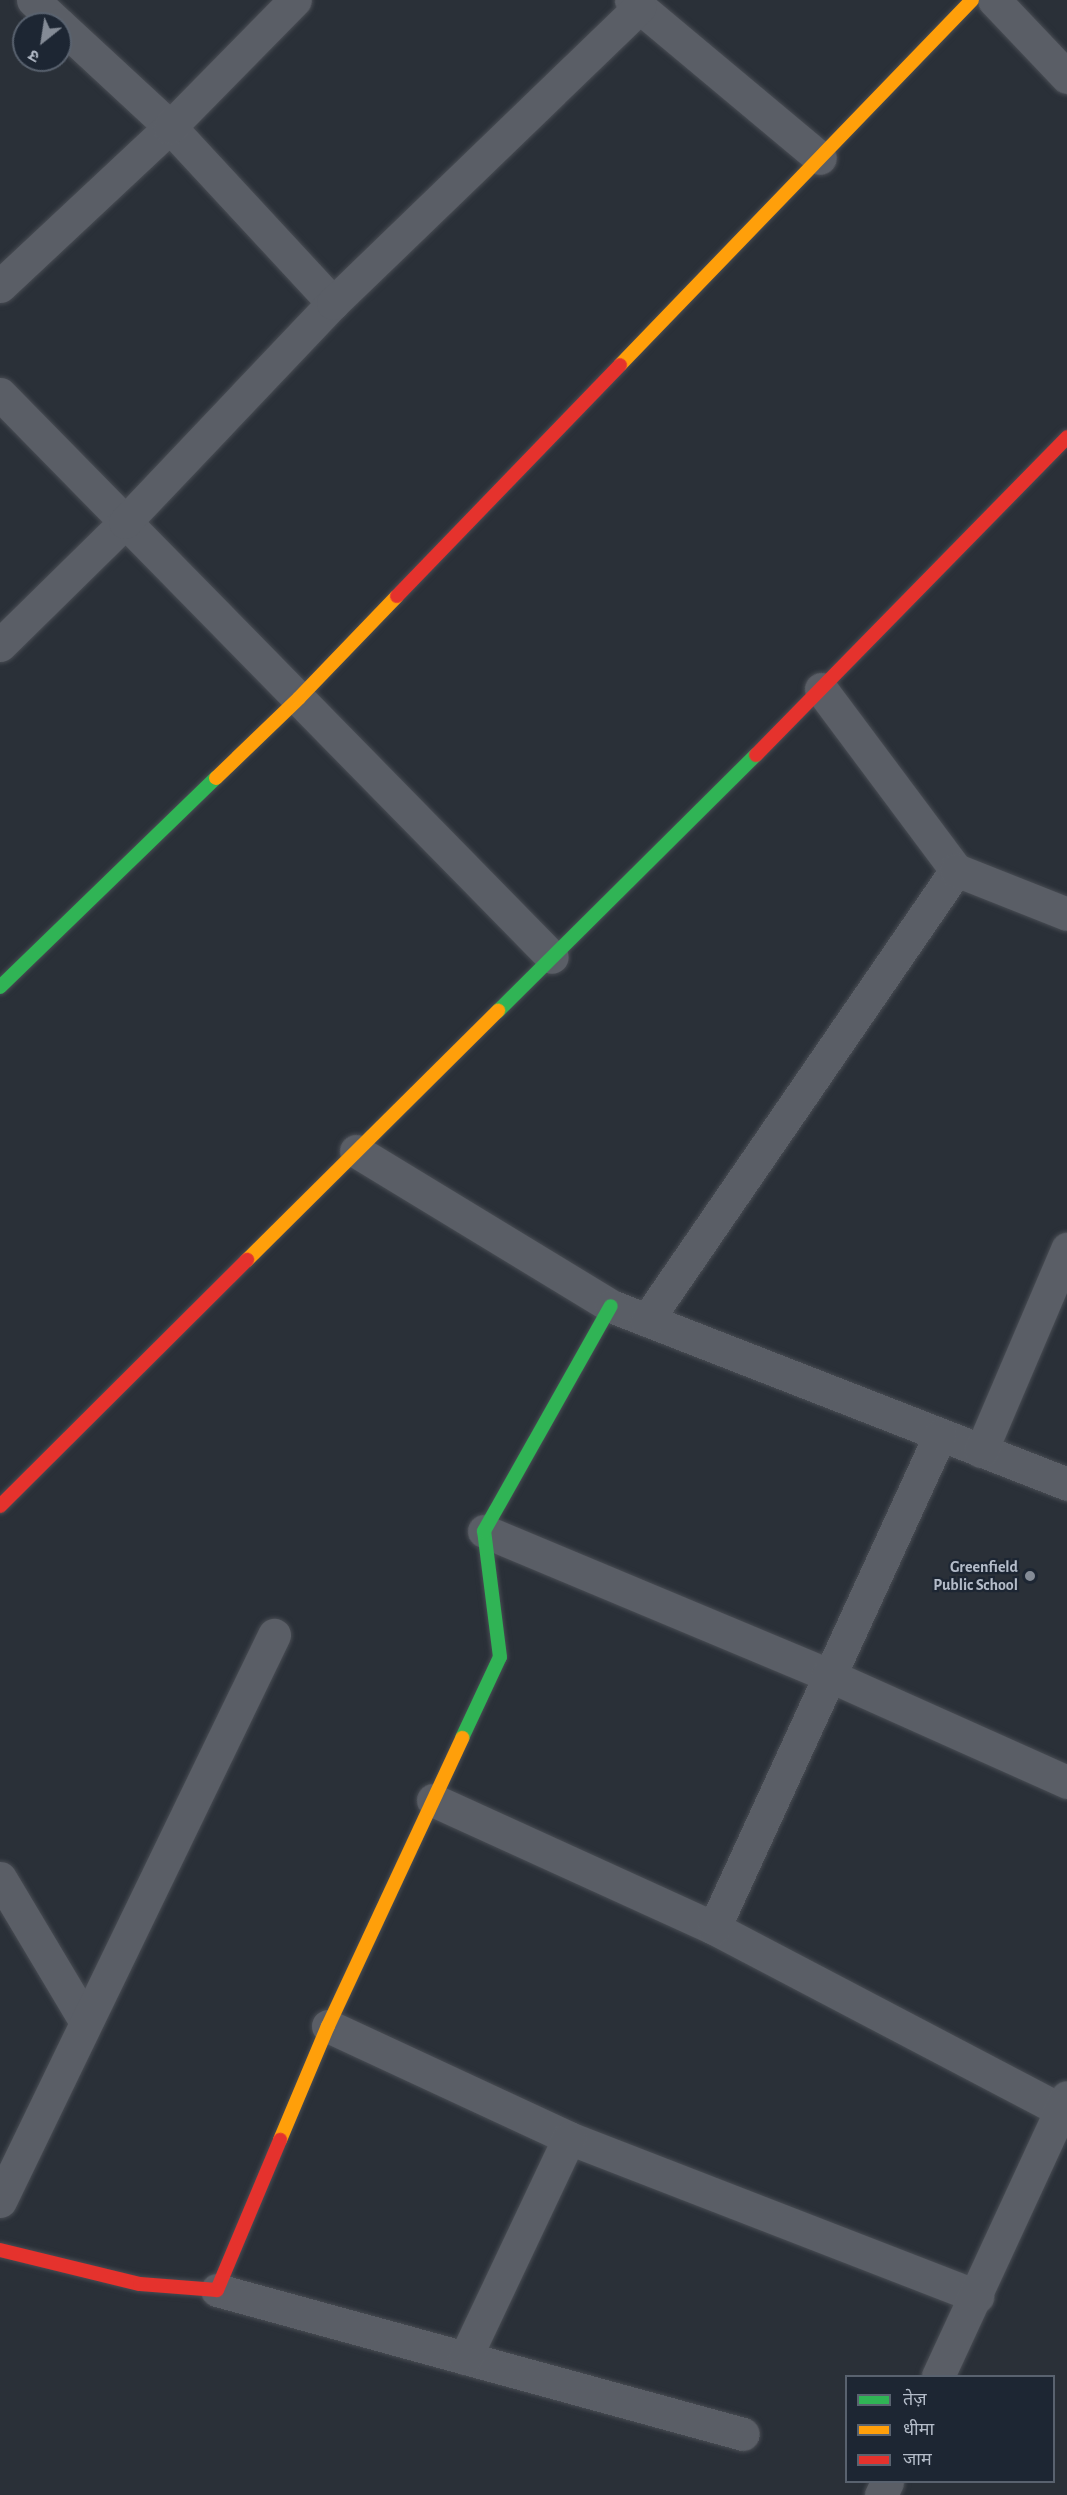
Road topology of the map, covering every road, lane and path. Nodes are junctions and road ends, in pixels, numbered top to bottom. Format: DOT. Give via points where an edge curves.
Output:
graph roads {
  1 [pos="33,0"];
  2 [pos="295,0"];
  3 [pos="972,0"];
  4 [pos="994,0"];
  5 [pos="636,4"];
  6 [pos="46,12"];
  7 [pos="72,35"];
  8 [pos="1067,77"];
  9 [pos="170,127"];
  10 [pos="820,158"];
  11 [pos="0,286"];
  12 [pos="333,303"];
  13 [pos="0,394"];
  14 [pos="1067,437"];
  15 [pos="125,522"];
  16 [pos="0,645"];
  17 [pos="821,689"];
  18 [pos="299,698"];
  19 [pos="956,870"];
  20 [pos="1067,914"];
  21 [pos="552,957"];
  22 [pos="0,987"];
  23 [pos="356,1151"];
  24 [pos="1067,1249"];
  25 [pos="611,1305"];
  26 [pos="647,1320"];
  27 [pos="940,1435"];
  28 [pos="981,1451"];
  29 [pos="1067,1485"];
  30 [pos="0,1506"];
  31 [pos="484,1531"];
  32 [pos="274,1635"];
  33 [pos="828,1675"];
  34 [pos="1067,1782"];
  35 [pos="433,1800"];
  36 [pos="0,1878"];
  37 [pos="714,1928"];
  38 [pos="86,2022"];
  39 [pos="328,2026"];
  40 [pos="1065,2107"];
  41 [pos="568,2138"];
  42 [pos="0,2201"];
  43 [pos="0,2250"];
  44 [pos="217,2290"];
  45 [pos="977,2296"];
  46 [pos="465,2358"];
  47 [pos="938,2375"];
  48 [pos="743,2434"];
  1 -- 6 [label="street"];
  2 -- 9 [label="street"];
  3 -- 10 [label="street"];
  4 -- 8 [label="street"];
  5 -- 10 [label="street"];
  5 -- 12 [label="street"];
  7 -- 9 [label="street"];
  9 -- 11 [label="street"];
  9 -- 12 [label="street"];
  10 -- 18 [label="street"];
  12 -- 15 [label="street"];
  13 -- 15 [label="street"];
  14 -- 17 [label="street"];
  15 -- 16 [label="street"];
  15 -- 18 [label="street"];
  17 -- 19 [label="street"];
  17 -- 21 [label="street"];
  18 -- 21 [label="street"];
  18 -- 22 [label="street"];
  19 -- 20 [label="street"];
  19 -- 26 [label="street"];
  21 -- 23 [label="street"];
  23 -- 25 [label="street"];
  23 -- 30 [label="street"];
  24 -- 28 [label="street"];
  25 -- 26 [label="street"];
  25 -- 31 [label="street"];
  26 -- 27 [label="street"];
  27 -- 28 [label="street"];
  27 -- 33 [label="street"];
  28 -- 29 [label="street"];
  31 -- 33 [label="street"];
  31 -- 35 [label="street" via="500,1656"];
  32 -- 38 [label="street"];
  33 -- 34 [label="street"];
  33 -- 37 [label="street"];
  35 -- 37 [label="street"];
  35 -- 39 [label="street"];
  36 -- 38 [label="street"];
  37 -- 40 [label="street"];
  38 -- 42 [label="street"];
  39 -- 41 [label="street"];
  39 -- 44 [label="street"];
  40 -- 45 [label="street"];
  41 -- 45 [label="street"];
  41 -- 46 [label="street"];
  43 -- 44 [label="street" via="140,2284"];
  44 -- 46 [label="street"];
  45 -- 47 [label="street"];
  46 -- 48 [label="street"];
}
